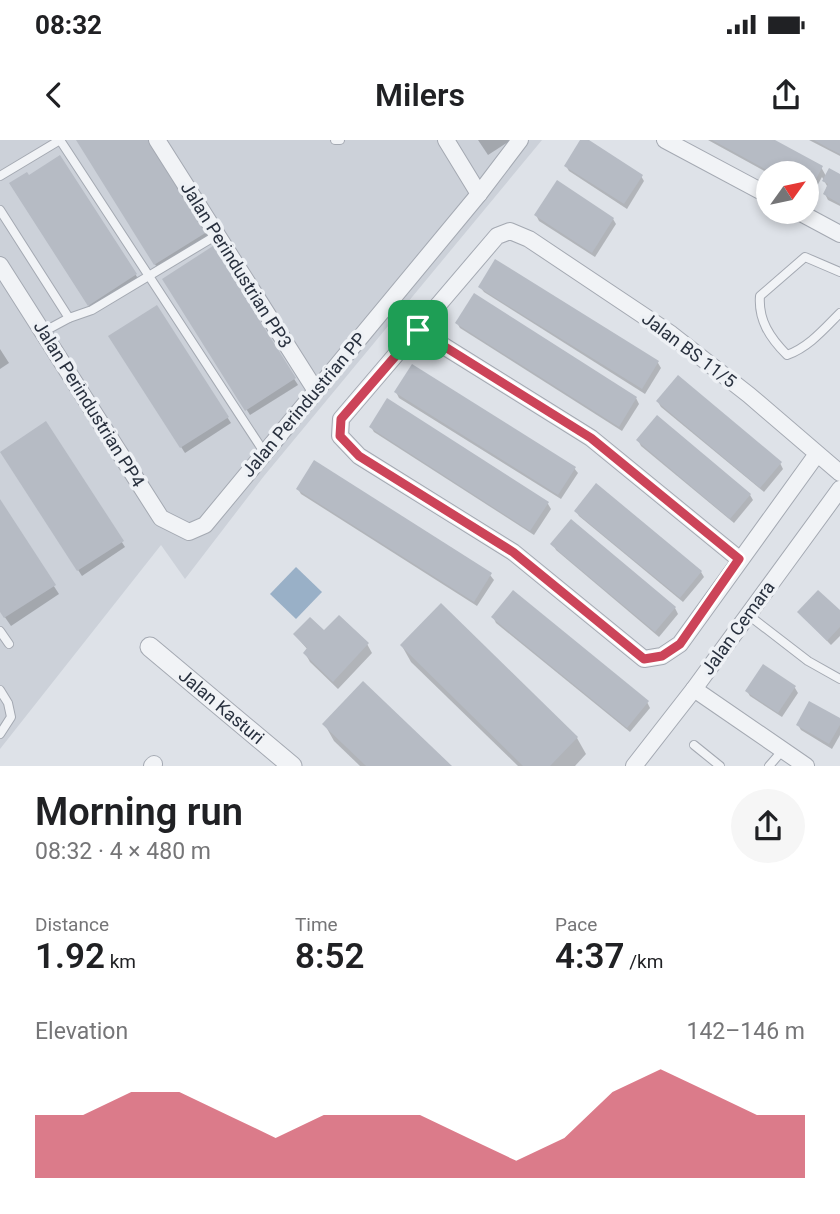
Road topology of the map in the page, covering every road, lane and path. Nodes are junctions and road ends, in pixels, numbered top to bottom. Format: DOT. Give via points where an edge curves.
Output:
graph roads {
  1 [pos="60,140"];
  2 [pos="156,140"];
  3 [pos="335,140"];
  4 [pos="340,140"];
  5 [pos="446,140"];
  6 [pos="520,140"];
  7 [pos="665,140"];
  8 [pos="0,176"];
  9 [pos="756,189"];
  10 [pos="479,194"];
  11 [pos="0,210"];
  12 [pos="819,223"];
  13 [pos="840,234"];
  14 [pos="217,235"];
  15 [pos="0,265"];
  16 [pos="840,272"];
  17 [pos="148,275"];
  18 [pos="840,313"];
  19 [pos="69,318"];
  20 [pos="418,330"];
  21 [pos="43,332"];
  22 [pos="316,391"];
  23 [pos="264,452"];
  24 [pos="817,454"];
  25 [pos="840,473"];
  26 [pos="840,489"];
  27 [pos="188,532"];
  28 [pos="739,559"];
  29 [pos="747,614"];
  30 [pos="0,631"];
  31 [pos="9,644"];
  32 [pos="150,647"];
  33 [pos="840,678"];
  34 [pos="694,689"];
  35 [pos="0,691"];
  36 [pos="0,734"];
  37 [pos="694,746"];
  38 [pos="782,751"];
  39 [pos="292,766"];
  40 [pos="634,766"];
  41 [pos="720,766"];
  42 [pos="769,766"];
  43 [pos="806,766"];
  1 -- 8 [label="lane"];
  1 -- 17 [label="lane"];
  2 -- 14 [label="street, Jalan Perindustrian PP3"];
  3 -- 4 [label="lane"];
  5 -- 10 [label="street"];
  6 -- 10 [label="street, Jalan Perindustrian PP"];
  7 -- 9 [label="street"];
  10 -- 22 [label="street, Jalan Perindustrian PP"];
  11 -- 19 [label="lane"];
  12 -- 13 [label="street"];
  14 -- 17 [label="lane"];
  14 -- 22 [label="street, Jalan Perindustrian PP3"];
  15 -- 21 [label="street, Jalan Perindustrian PP4"];
  16 -- 18 [label="lane" via="805,257 760,296 758,311 773,341 788,355 812,341"];
  17 -- 19 [label="lane" via="92,310"];
  17 -- 23 [label="lane"];
  19 -- 21 [label="lane"];
  20 -- 24 [label="street, Jalan BS 11/5" via="497,236 510,231 529,239 671,334"];
  20 -- 28 [label="street" via="591,438"];
  20 -- 28 [label="street" via="341,419 340,436 359,456 513,552 644,659 662,656 680,644"];
  21 -- 27 [label="street, Jalan Perindustrian PP4" via="161,518"];
  22 -- 23 [label="street, Jalan Perindustrian PP"];
  23 -- 27 [label="street, Jalan Perindustrian PP" via="205,525"];
  24 -- 25 [label="street, Jalan BS 11/5"];
  24 -- 28 [label="street"];
  26 -- 29 [label="street, Jalan Cemara"];
  29 -- 33 [label="lane" via="808,661"];
  29 -- 34 [label="street, Jalan Cemara"];
  30 -- 31 [label="lane"];
  32 -- 39 [label="street, Jalan Kasturi"];
  34 -- 38 [label="street"];
  34 -- 40 [label="street, Jalan Cemara"];
  35 -- 36 [label="lane" via="11,717"];
  37 -- 41 [label="lane"];
  38 -- 42 [label="lane"];
  38 -- 43 [label="street"];
}
